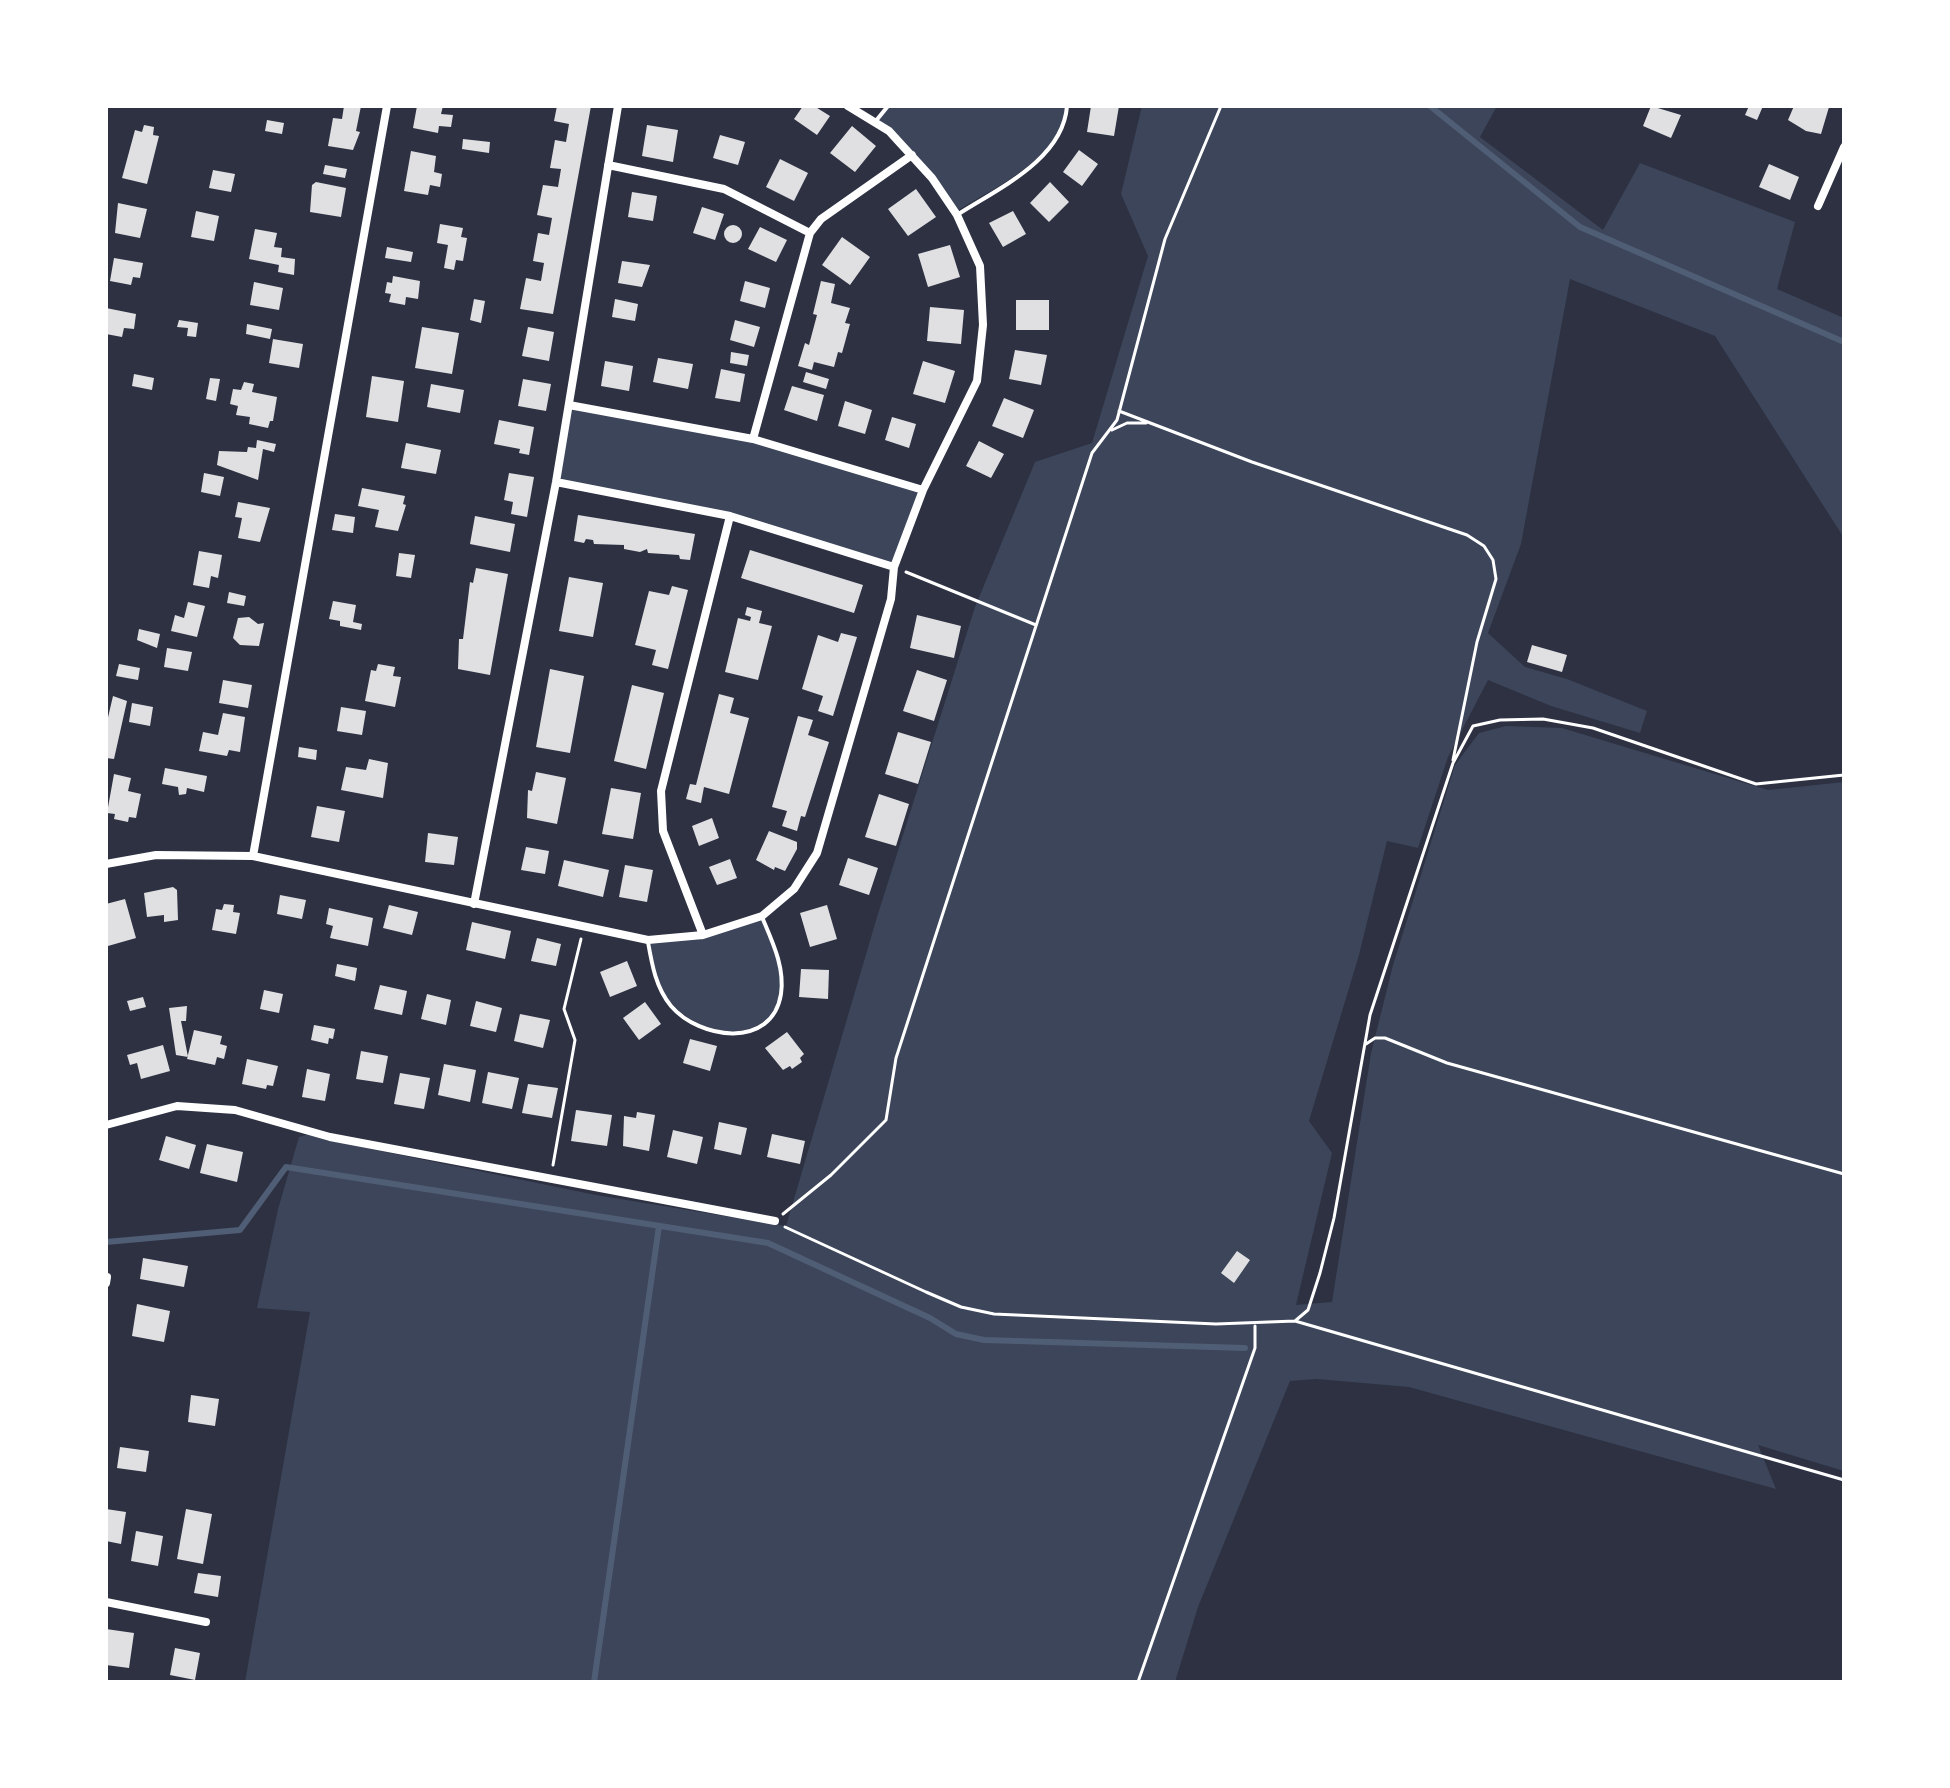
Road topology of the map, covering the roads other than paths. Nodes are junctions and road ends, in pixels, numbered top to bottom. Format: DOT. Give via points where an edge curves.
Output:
graph roads {
  1 [pos="387,106"];
  2 [pos="618,106"];
  3 [pos="848,106"];
  4 [pos="888,106"];
  5 [pos="1067,106"];
  6 [pos="875,122"];
  7 [pos="1844,147"];
  8 [pos="912,155"];
  9 [pos="608,165"];
  10 [pos="1818,206"];
  11 [pos="957,215"];
  12 [pos="810,233"];
  13 [pos="569,405"];
  14 [pos="753,439"];
  15 [pos="556,482"];
  16 [pos="923,490"];
  17 [pos="730,516"];
  18 [pos="894,567"];
  19 [pos="253,856"];
  20 [pos="106,864"];
  21 [pos="474,904"];
  22 [pos="762,916"];
  23 [pos="703,935"];
  24 [pos="648,940"];
  25 [pos="106,1125"];
  26 [pos="775,1221"];
  27 [pos="107,1277"];
  28 [pos="106,1283"];
  29 [pos="106,1602"];
  30 [pos="206,1622"];
  1 -- 19 [label="street"];
  2 -- 9 [label="street"];
  3 -- 6 [label="street"];
  4 -- 6 [label="lane"];
  5 -- 11 [label="lane" via="1060,135 1042,156"];
  6 -- 8 [label="street"];
  7 -- 10 [label="street"];
  8 -- 11 [label="street"];
  8 -- 12 [label="street" via="821,219"];
  9 -- 12 [label="street" via="724,189"];
  9 -- 13 [label="street"];
  11 -- 16 [label="street" via="980,266 983,325 977,381"];
  12 -- 14 [label="street"];
  13 -- 14 [label="street"];
  13 -- 15 [label="street"];
  14 -- 16 [label="street"];
  15 -- 17 [label="street"];
  15 -- 21 [label="street"];
  16 -- 18 [label="street"];
  17 -- 18 [label="street"];
  17 -- 23 [label="street" via="661,791 663,831"];
  18 -- 22 [label="street" via="891,599 817,853 794,889"];
  19 -- 20 [label="street" via="156,855"];
  19 -- 21 [label="street"];
  21 -- 24 [label="street"];
  22 -- 23 [label="street"];
  22 -- 24 [label="lane" via="782,974 781,997 766,1020 732,1035 708,1032 671,1005 653,968"];
  23 -- 24 [label="street"];
  25 -- 26 [label="street" via="177,1106 235,1110 330,1137"];
  27 -- 28 [label="street"];
  29 -- 30 [label="street"];
}
